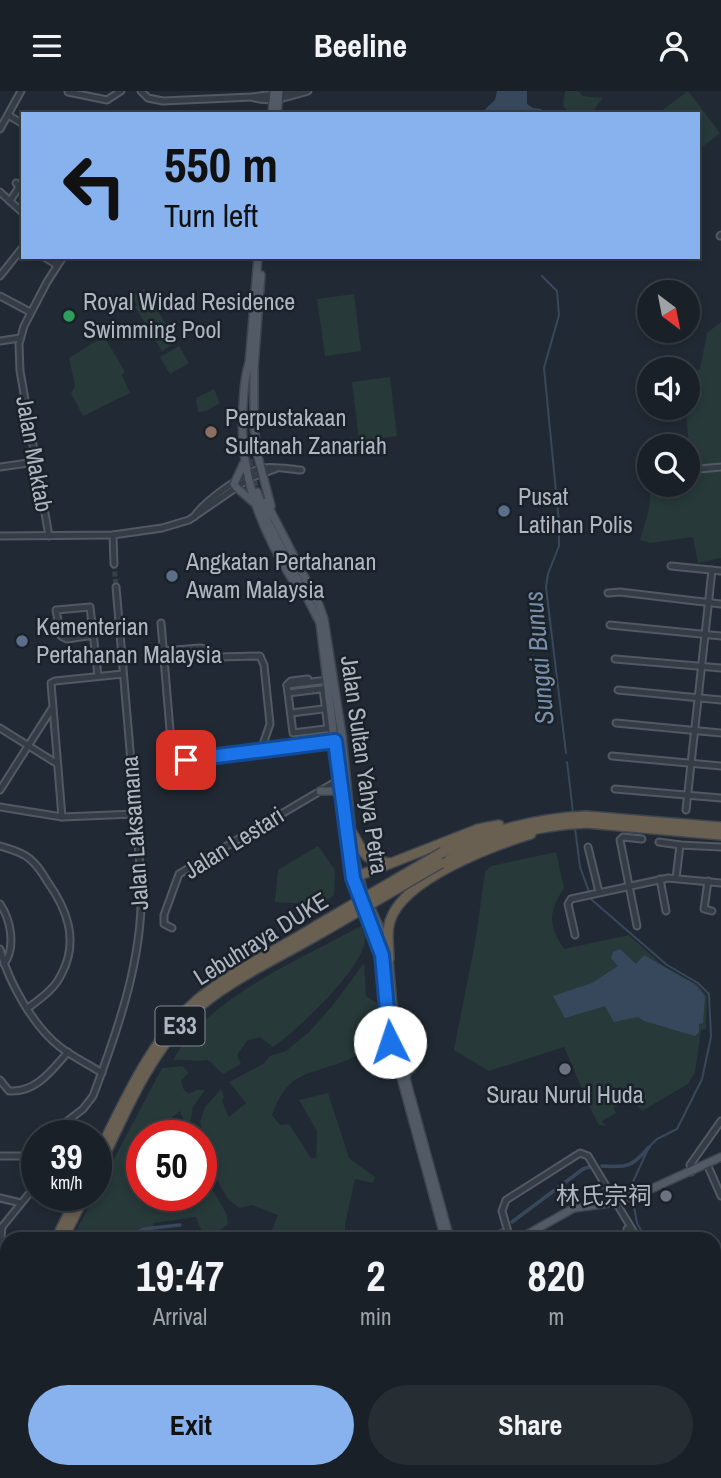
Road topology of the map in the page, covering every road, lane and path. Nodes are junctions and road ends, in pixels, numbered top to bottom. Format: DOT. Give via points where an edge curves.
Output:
graph roads {
  1 [pos="21,91"];
  2 [pos="121,91"];
  3 [pos="141,91"];
  4 [pos="302,91"];
  5 [pos="68,92"];
  6 [pos="276,95"];
  7 [pos="8,115"];
  8 [pos="21,123"];
  9 [pos="0,129"];
  10 [pos="16,183"];
  11 [pos="0,193"];
  12 [pos="10,201"];
  13 [pos="21,211"];
  14 [pos="21,250"];
  15 [pos="47,259"];
  16 [pos="62,259"];
  17 [pos="260,259"];
  18 [pos="57,265"];
  19 [pos="0,276"];
  20 [pos="0,296"];
  21 [pos="30,312"];
  22 [pos="20,338"];
  23 [pos="0,341"];
  24 [pos="252,453"];
  25 [pos="35,462"];
  26 [pos="244,463"];
  27 [pos="0,467"];
  28 [pos="721,467"];
  29 [pos="272,469"];
  30 [pos="700,469"];
  31 [pos="301,470"];
  32 [pos="261,471"];
  33 [pos="247,478"];
  34 [pos="235,486"];
  35 [pos="259,488"];
  36 [pos="253,502"];
  37 [pos="49,535"];
  38 [pos="113,535"];
  39 [pos="0,536"];
  40 [pos="114,564"];
  41 [pos="671,566"];
  42 [pos="712,570"];
  43 [pos="721,571"];
  44 [pos="116,587"];
  45 [pos="608,593"];
  46 [pos="307,597"];
  47 [pos="708,603"];
  48 [pos="721,604"];
  49 [pos="161,623"];
  50 [pos="610,625"];
  51 [pos="94,635"];
  52 [pos="705,635"];
  53 [pos="721,636"];
  54 [pos="163,651"];
  55 [pos="615,659"];
  56 [pos="701,666"];
  57 [pos="721,668"];
  58 [pos="123,674"];
  59 [pos="99,676"];
  60 [pos="308,679"];
  61 [pos="287,685"];
  62 [pos="326,686"];
  63 [pos="618,690"];
  64 [pos="288,693"];
  65 [pos="698,698"];
  66 [pos="721,700"];
  67 [pos="52,709"];
  68 [pos="328,709"];
  69 [pos="291,713"];
  70 [pos="43,723"];
  71 [pos="616,723"];
  72 [pos="54,725"];
  73 [pos="0,728"];
  74 [pos="331,729"];
  75 [pos="694,731"];
  76 [pos="721,733"];
  77 [pos="335,741"];
  78 [pos="29,745"];
  79 [pos="261,750"];
  80 [pos="612,756"];
  81 [pos="345,759"];
  82 [pos="691,763"];
  83 [pos="57,764"];
  84 [pos="721,766"];
  85 [pos="339,776"];
  86 [pos="332,784"];
  87 [pos="348,786"];
  88 [pos="615,789"];
  89 [pos="0,790"];
  90 [pos="320,791"];
  91 [pos="687,795"];
  92 [pos="721,798"];
  93 [pos="342,800"];
  94 [pos="0,807"];
  95 [pos="686,810"];
  96 [pos="135,814"];
  97 [pos="62,817"];
  98 [pos="545,819"];
  99 [pos="571,820"];
  100 [pos="586,820"];
  101 [pos="560,826"];
  102 [pos="721,827"];
  103 [pos="351,831"];
  104 [pos="721,835"];
  105 [pos="642,839"];
  106 [pos="659,842"];
  107 [pos="680,845"];
  108 [pos="0,846"];
  109 [pos="588,846"];
  110 [pos="721,847"];
  111 [pos="397,862"];
  112 [pos="356,877"];
  113 [pos="676,878"];
  114 [pos="660,879"];
  115 [pos="708,881"];
  116 [pos="721,883"];
  117 [pos="629,885"];
  118 [pos="593,893"];
  119 [pos="0,904"];
  120 [pos="666,911"];
  121 [pos="712,911"];
  122 [pos="637,926"];
  123 [pos="172,928"];
  124 [pos="318,930"];
  125 [pos="575,935"];
  126 [pos="0,949"];
  127 [pos="389,959"];
  128 [pos="4,964"];
  129 [pos="28,1008"];
  130 [pos="68,1052"];
  131 [pos="398,1055"];
  132 [pos="403,1071"];
  133 [pos="102,1073"];
  134 [pos="0,1080"];
  135 [pos="68,1120"];
  136 [pos="721,1121"];
  137 [pos="112,1127"];
  138 [pos="112,1143"];
  139 [pos="0,1156"];
  140 [pos="21,1156"];
  141 [pos="721,1157"];
  142 [pos="707,1164"];
  143 [pos="691,1172"];
  144 [pos="721,1196"];
  145 [pos="0,1198"];
  146 [pos="614,1200"];
  147 [pos="21,1203"];
  148 [pos="70,1211"];
  149 [pos="77,1211"];
  150 [pos="2,1232"];
  151 [pos="60,1232"];
  152 [pos="66,1232"];
  153 [pos="443,1232"];
  154 [pos="448,1232"];
  155 [pos="512,1232"];
  156 [pos="528,1232"];
  157 [pos="631,1232"];
  1 -- 7 [label="street"];
  2 -- 5 [label="street" via="107,100"];
  3 -- 6 [label="street" via="157,100"];
  4 -- 6 [label="street"];
  7 -- 8 [label="street"];
  7 -- 9 [label="street"];
  10 -- 12 [label="street" via="19,187"];
  11 -- 12 [label="street"];
  12 -- 13 [label="street"];
  14 -- 19 [label="street"];
  15 -- 18 [label="street"];
  16 -- 18 [label="street, Jalan Maktab"];
  17 -- 24 [label="main road" via="246,432"];
  18 -- 21 [label="street, Jalan Maktab"];
  20 -- 21 [label="street"];
  21 -- 22 [label="street, Jalan Maktab"];
  22 -- 23 [label="street"];
  22 -- 25 [label="street, Jalan Maktab" via="20,372"];
  24 -- 26 [label="main road"];
  24 -- 29 [label="main road"];
  24 -- 32 [label="main road"];
  25 -- 27 [label="street"];
  25 -- 37 [label="street, Jalan Maktab"];
  26 -- 33 [label="main road"];
  26 -- 34 [label="main road"];
  28 -- 30 [label="street"];
  29 -- 31 [label="street"];
  29 -- 32 [label="street"];
  29 -- 35 [label="main road"];
  32 -- 33 [label="street"];
  32 -- 35 [label="main road"];
  33 -- 34 [label="street"];
  33 -- 35 [label="main road"];
  34 -- 36 [label="main road"];
  34 -- 38 [label="street" via="185,522"];
  35 -- 36 [label="main road"];
  35 -- 46 [label="main road, Jalan Sultan Yahya Petra" via="268,522"];
  35 -- 81 [label="main road, Jalan Sultan Yahya Petra" via="319,605"];
  36 -- 46 [label="main road" via="292,579"];
  37 -- 38 [label="street"];
  37 -- 39 [label="street"];
  38 -- 40 [label="street"];
  41 -- 42 [label="street"];
  42 -- 43 [label="street"];
  42 -- 47 [label="street"];
  44 -- 58 [label="street, Jalan Laksamana"];
  45 -- 47 [label="street"];
  46 -- 62 [label="main road, Jalan Sultan Yahya Petra" via="320,623"];
  47 -- 48 [label="street"];
  47 -- 52 [label="street"];
  49 -- 54 [label="street"];
  50 -- 52 [label="street"];
  51 -- 51 [label="street" via="61,636 56,610 90,607"];
  51 -- 59 [label="street"];
  52 -- 53 [label="street"];
  52 -- 56 [label="street"];
  54 -- 79 [label="street" via="175,759"];
  54 -- 79 [label="street" via="200,648 219,657 260,656 270,724"];
  55 -- 56 [label="street"];
  56 -- 57 [label="street"];
  56 -- 65 [label="street"];
  58 -- 59 [label="street"];
  58 -- 96 [label="street, Jalan Laksamana"];
  59 -- 67 [label="street" via="55,681 50,688"];
  60 -- 61 [label="street"];
  61 -- 62 [label="street"];
  61 -- 64 [label="street"];
  62 -- 64 [label="street"];
  62 -- 68 [label="main road, Jalan Sultan Yahya Petra"];
  63 -- 65 [label="street"];
  64 -- 69 [label="street"];
  65 -- 66 [label="street"];
  65 -- 75 [label="street"];
  67 -- 70 [label="street"];
  67 -- 72 [label="street"];
  68 -- 69 [label="street"];
  68 -- 74 [label="main road, Jalan Sultan Yahya Petra"];
  69 -- 74 [label="street" via="293,733"];
  70 -- 72 [label="street"];
  70 -- 78 [label="street"];
  71 -- 75 [label="street"];
  72 -- 83 [label="street"];
  73 -- 78 [label="street"];
  74 -- 77 [label="main road, Jalan Sultan Yahya Petra"];
  75 -- 76 [label="street"];
  75 -- 82 [label="street"];
  77 -- 79 [label="street"];
  77 -- 85 [label="main road, Jalan Sultan Yahya Petra"];
  78 -- 83 [label="street"];
  78 -- 89 [label="street"];
  80 -- 82 [label="street"];
  81 -- 85 [label="main road"];
  81 -- 87 [label="main road, Jalan Sultan Yahya Petra"];
  82 -- 84 [label="street"];
  82 -- 91 [label="street"];
  83 -- 97 [label="street"];
  85 -- 86 [label="main road"];
  85 -- 87 [label="main road"];
  85 -- 93 [label="main road, Jalan Sultan Yahya Petra"];
  86 -- 90 [label="street, Jalan Lestari"];
  87 -- 103 [label="main road, Jalan Sultan Yahya Petra"];
  88 -- 91 [label="street"];
  90 -- 93 [label="main road" via="335,791"];
  90 -- 123 [label="street, Jalan Lestari" via="179,873 164,915 164,923"];
  91 -- 92 [label="street"];
  91 -- 95 [label="street"];
  93 -- 112 [label="main road, Jalan Sultan Yahya Petra"];
  94 -- 97 [label="street"];
  96 -- 97 [label="street"];
  96 -- 133 [label="street, Jalan Laksamana" via="141,924"];
  98 -- 99 [label="highway, Lebuhraya DUKE / E33"];
  98 -- 111 [label="highway" via="478,829"];
  98 -- 124 [label="highway, Lebuhraya DUKE / E33, bridge" via="486,834 443,852"];
  99 -- 100 [label="highway, Lebuhraya DUKE / E33"];
  99 -- 101 [label="highway, Lebuhraya DUKE / E33"];
  100 -- 102 [label="highway, Lebuhraya DUKE / E33"];
  100 -- 104 [label="highway, Lebuhraya DUKE / E33"];
  101 -- 124 [label="highway, Lebuhraya DUKE / E33, bridge" via="498,838 440,863"];
  101 -- 127 [label="highway" via="463,860 423,883 392,915"];
  103 -- 111 [label="highway" via="368,857"];
  103 -- 112 [label="main road, Jalan Sultan Yahya Petra"];
  105 -- 117 [label="street" via="620,840"];
  106 -- 107 [label="street"];
  107 -- 110 [label="street"];
  107 -- 113 [label="street"];
  108 -- 129 [label="street" via="31,860 56,894 71,934 62,973 50,991"];
  109 -- 118 [label="street"];
  111 -- 112 [label="highway"];
  112 -- 127 [label="main road, Jalan Sultan Yahya Petra"];
  112 -- 131 [label="main road, Jalan Sultan Yahya Petra" via="382,955 390,1042"];
  113 -- 114 [label="street"];
  113 -- 115 [label="street"];
  114 -- 117 [label="street"];
  114 -- 120 [label="street"];
  115 -- 116 [label="street"];
  115 -- 121 [label="street" via="704,909"];
  117 -- 118 [label="street"];
  117 -- 122 [label="street"];
  118 -- 125 [label="street" via="568,904"];
  119 -- 128 [label="street" via="11,946"];
  124 -- 137 [label="highway, Lebuhraya DUKE / E33" via="215,987 181,1016 152,1051"];
  124 -- 138 [label="highway, Lebuhraya DUKE / E33" via="220,992 184,1021 159,1053"];
  126 -- 128 [label="street"];
  127 -- 131 [label="main road, Jalan Sultan Yahya Petra"];
  128 -- 129 [label="street"];
  129 -- 130 [label="street"];
  130 -- 133 [label="street"];
  130 -- 134 [label="street" via="49,1075 25,1090 9,1091"];
  131 -- 132 [label="main road, Jalan Sultan Yahya Petra" via="395,1066"];
  131 -- 132 [label="main road, Jalan Sultan Yahya Petra" via="409,1053 414,1059 412,1067"];
  132 -- 153 [label="main road, Jalan Sultan Yahya Petra"];
  132 -- 154 [label="main road, Jalan Sultan Yahya Petra"];
  133 -- 135 [label="street, Jalan Laksamana" via="89,1103"];
  136 -- 143 [label="street" via="690,1165"];
  139 -- 140 [label="street"];
  141 -- 142 [label="main road"];
  142 -- 143 [label="main road"];
  142 -- 144 [label="street"];
  143 -- 146 [label="main road"];
  145 -- 147 [label="street"];
  146 -- 155 [label="street" via="588,1156 573,1155 506,1200 502,1210"];
  146 -- 156 [label="main road" via="574,1208"];
  146 -- 157 [label="street"];
  147 -- 150 [label="street"];
  148 -- 151 [label="highway"];
  149 -- 152 [label="highway"];
}
